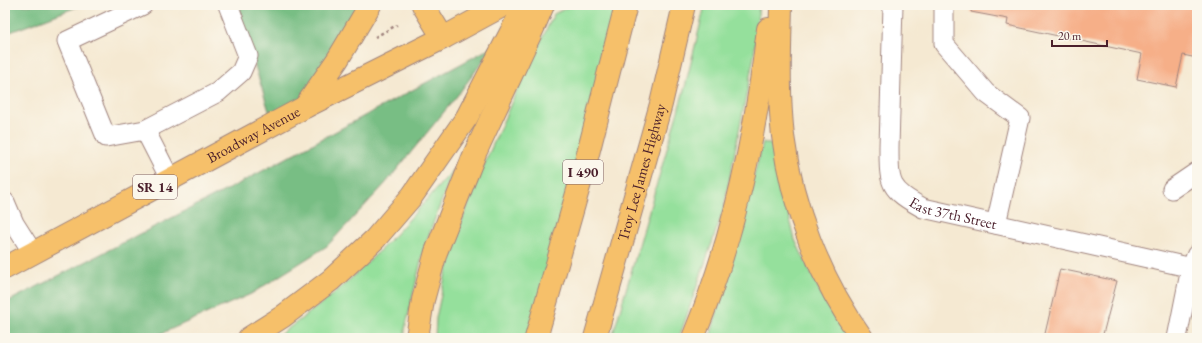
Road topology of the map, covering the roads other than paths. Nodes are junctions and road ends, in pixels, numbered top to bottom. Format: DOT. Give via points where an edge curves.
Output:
graph roads {
  1 [pos="143,5"];
  2 [pos="228,5"];
  3 [pos="370,5"];
  4 [pos="423,5"];
  5 [pos="504,5"];
  6 [pos="525,5"];
  7 [pos="543,5"];
  8 [pos="626,5"];
  9 [pos="684,5"];
  10 [pos="771,5"];
  11 [pos="781,5"];
  12 [pos="894,5"];
  13 [pos="944,5"];
  14 [pos="443,38"];
  15 [pos="305,107"];
  16 [pos="145,130"];
  17 [pos="1197,172"];
  18 [pos="170,179"];
  19 [pos="1172,189"];
  20 [pos="5,202"];
  21 [pos="996,224"];
  22 [pos="33,253"];
  23 [pos="1195,264"];
  24 [pos="5,268"];
  25 [pos="249,338"];
  26 [pos="417,338"];
  27 [pos="536,338"];
  28 [pos="595,338"];
  29 [pos="692,338"];
  30 [pos="862,338"];
  31 [pos="1177,338"];
  1 -- 16 [label="street" via="67,41 106,137"];
  2 -- 16 [label="street" via="248,56 241,72 218,92"];
  3 -- 15 [label="main road" via="338,59"];
  4 -- 14 [label="main road"];
  5 -- 14 [label="main road, Broadway Avenue / SR 14"];
  6 -- 25 [label="main road" via="467,117 412,196 375,239 331,280"];
  7 -- 26 [label="main road" via="475,153 436,252 423,300"];
  8 -- 27 [label="main road, I 490" via="584,169"];
  9 -- 28 [label="main road, Troy Lee James Highway" via="662,104"];
  10 -- 29 [label="main road" via="752,130 734,213 717,270"];
  11 -- 30 [label="main road" via="783,135 790,180 811,245 846,315"];
  12 -- 21 [label="street, East 37th Street" via="889,147 892,184 902,196 923,208"];
  13 -- 21 [label="street" via="944,44 986,92 1020,118"];
  14 -- 15 [label="main road, Broadway Avenue / SR 14"];
  15 -- 18 [label="main road, Broadway Avenue / SR 14"];
  16 -- 18 [label="street"];
  17 -- 19 [label="street"];
  18 -- 22 [label="main road, Broadway Avenue / SR 14"];
  20 -- 22 [label="street"];
  21 -- 23 [label="street, East 37th Street"];
  22 -- 24 [label="main road, Broadway Avenue / SR 14"];
  23 -- 31 [label="street"];
}
